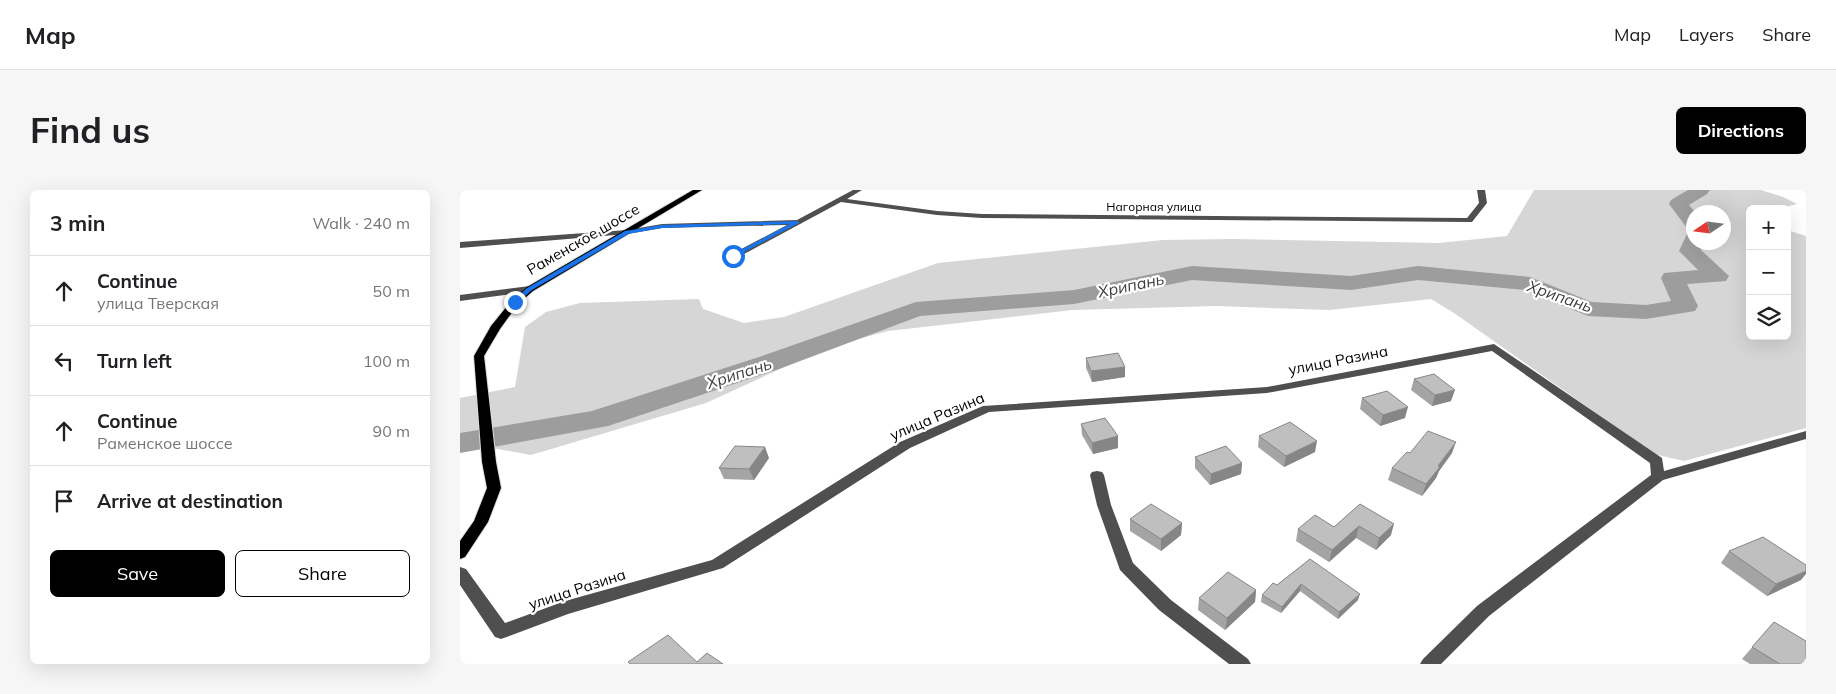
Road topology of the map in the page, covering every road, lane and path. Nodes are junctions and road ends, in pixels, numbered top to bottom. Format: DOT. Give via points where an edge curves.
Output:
graph roads {
  1 [pos="698,190"];
  2 [pos="858,190"];
  3 [pos="1481,190"];
  4 [pos="840,200"];
  5 [pos="798,222"];
  6 [pos="627,232"];
  7 [pos="460,244"];
  8 [pos="733,256"];
  9 [pos="530,289"];
  10 [pos="460,298"];
  11 [pos="1806,435"];
  12 [pos="1097,475"];
  13 [pos="1658,477"];
  14 [pos="460,553"];
  15 [pos="460,573"];
  16 [pos="1242,664"];
  17 [pos="1429,664"];
  1 -- 6 [label="main road, Раменское шоссе"];
  2 -- 4 [label="street"];
  3 -- 4 [label="street, Нагорная улица" via="1483,203 1468,220 982,216"];
  4 -- 5 [label="street"];
  5 -- 6 [label="street" via="662,226"];
  5 -- 8 [label="street"];
  6 -- 7 [label="street"];
  6 -- 9 [label="main road, Раменское шоссе"];
  9 -- 10 [label="street"];
  9 -- 14 [label="main road, Раменское шоссе" via="510,308 479,356 494,488 481,522"];
  11 -- 13 [label="street"];
  12 -- 16 [label="street" via="1126,566 1165,605"];
  13 -- 15 [label="street, улица Разина" via="1657,461 1494,347 1267,390 987,409 905,445 717,564 564,608 501,632"];
  13 -- 17 [label="street" via="1483,611"];
}
